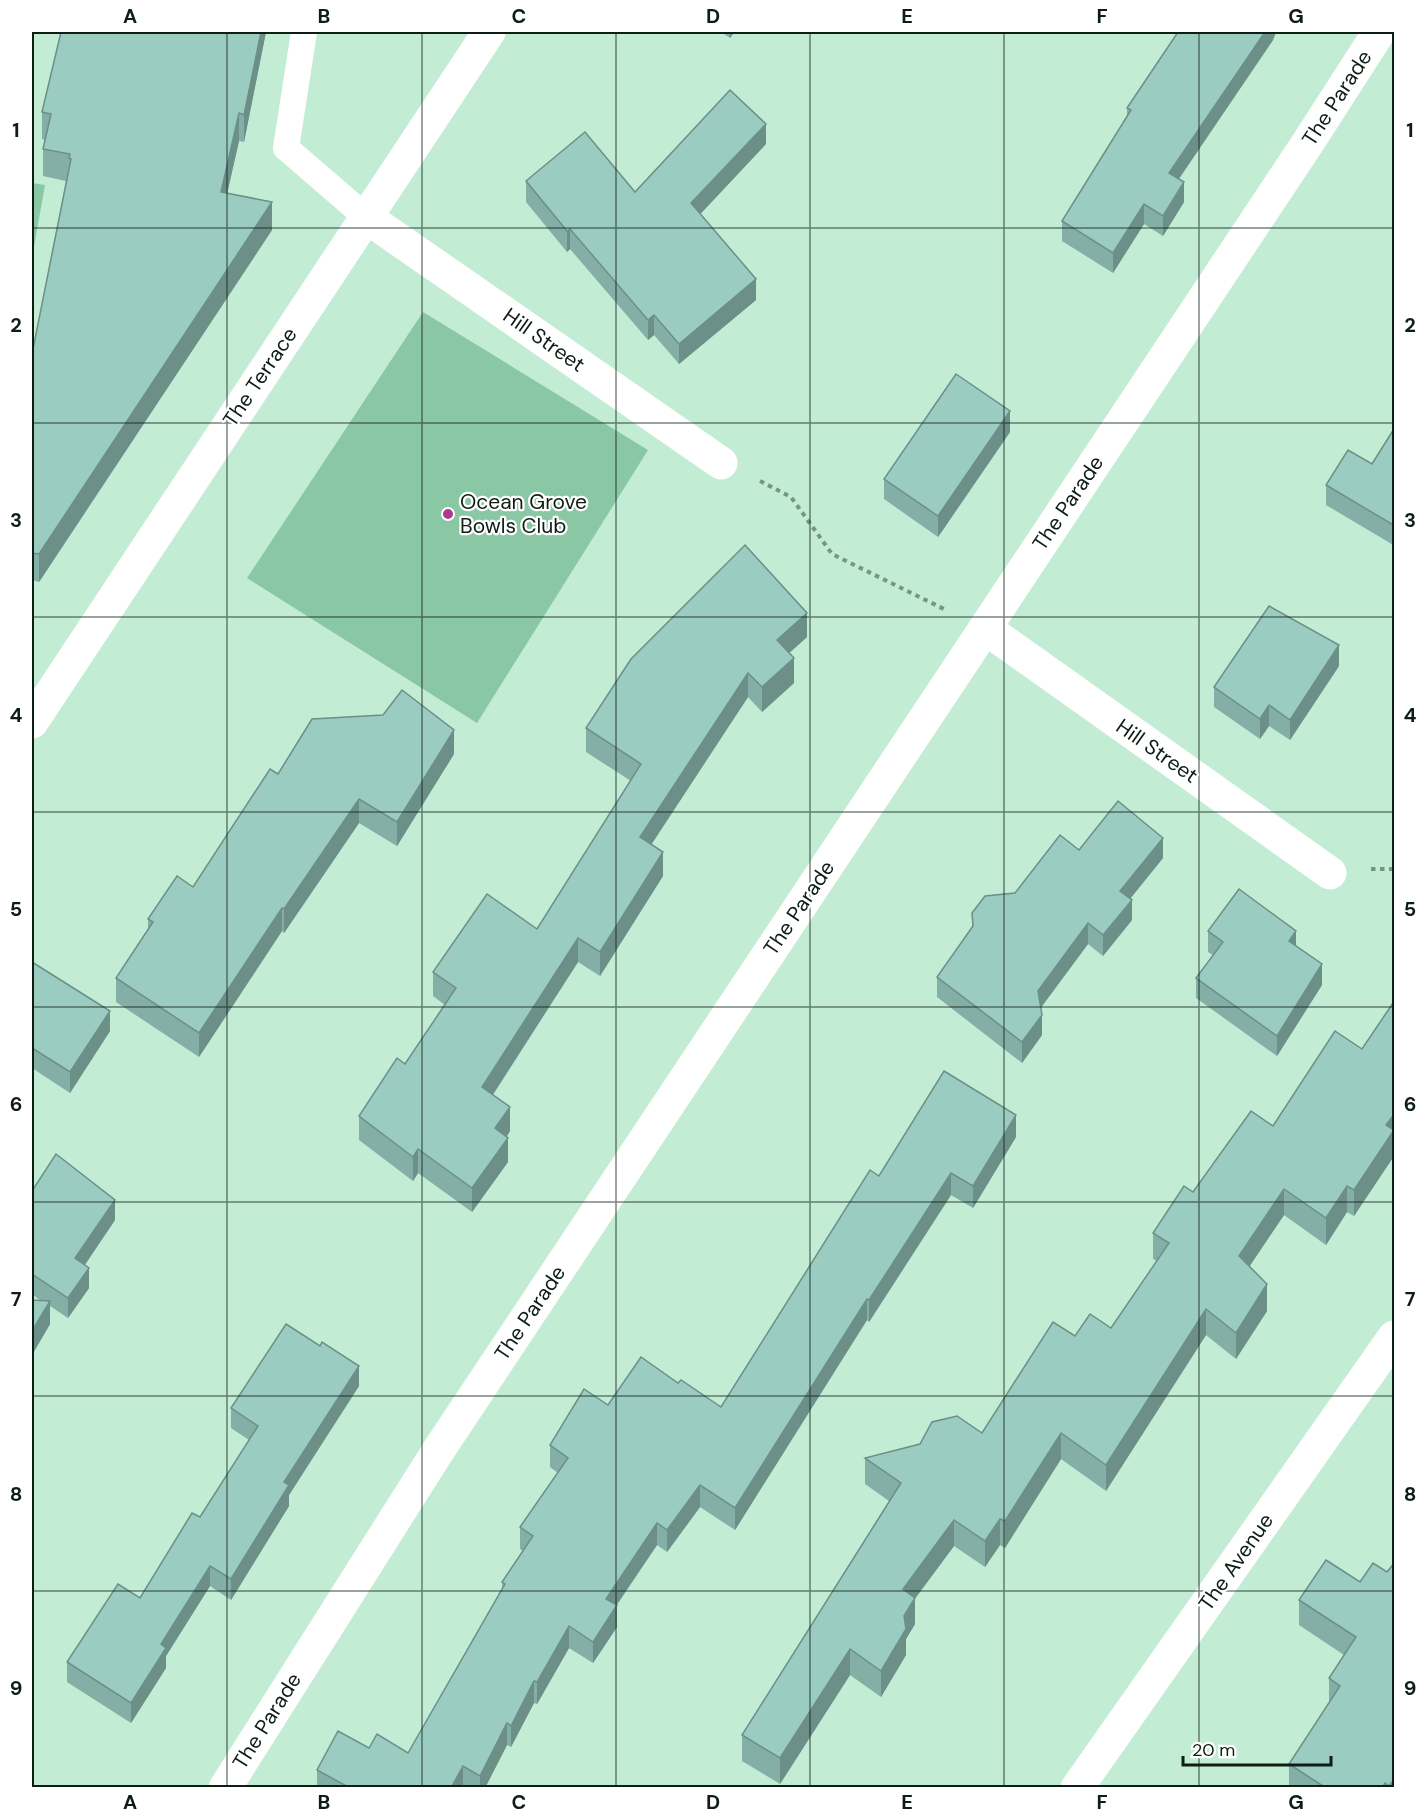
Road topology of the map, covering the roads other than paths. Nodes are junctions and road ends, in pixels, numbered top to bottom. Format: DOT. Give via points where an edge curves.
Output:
graph roads {
  1 [pos="304,32"];
  2 [pos="489,32"];
  3 [pos="1379,32"];
  4 [pos="366,217"];
  5 [pos="721,463"];
  6 [pos="985,628"];
  7 [pos="32,722"];
  8 [pos="1330,873"];
  9 [pos="1395,1337"];
  10 [pos="225,1788"];
  11 [pos="1077,1788"];
  1 -- 4 [label="lane" via="286,148"];
  2 -- 4 [label="street, The Terrace"];
  3 -- 6 [label="street, The Parade"];
  4 -- 5 [label="street, Hill Street"];
  4 -- 7 [label="street, The Terrace"];
  6 -- 8 [label="street, Hill Street"];
  6 -- 10 [label="street, The Parade" via="445,1442"];
  9 -- 11 [label="street, The Avenue"];
}
